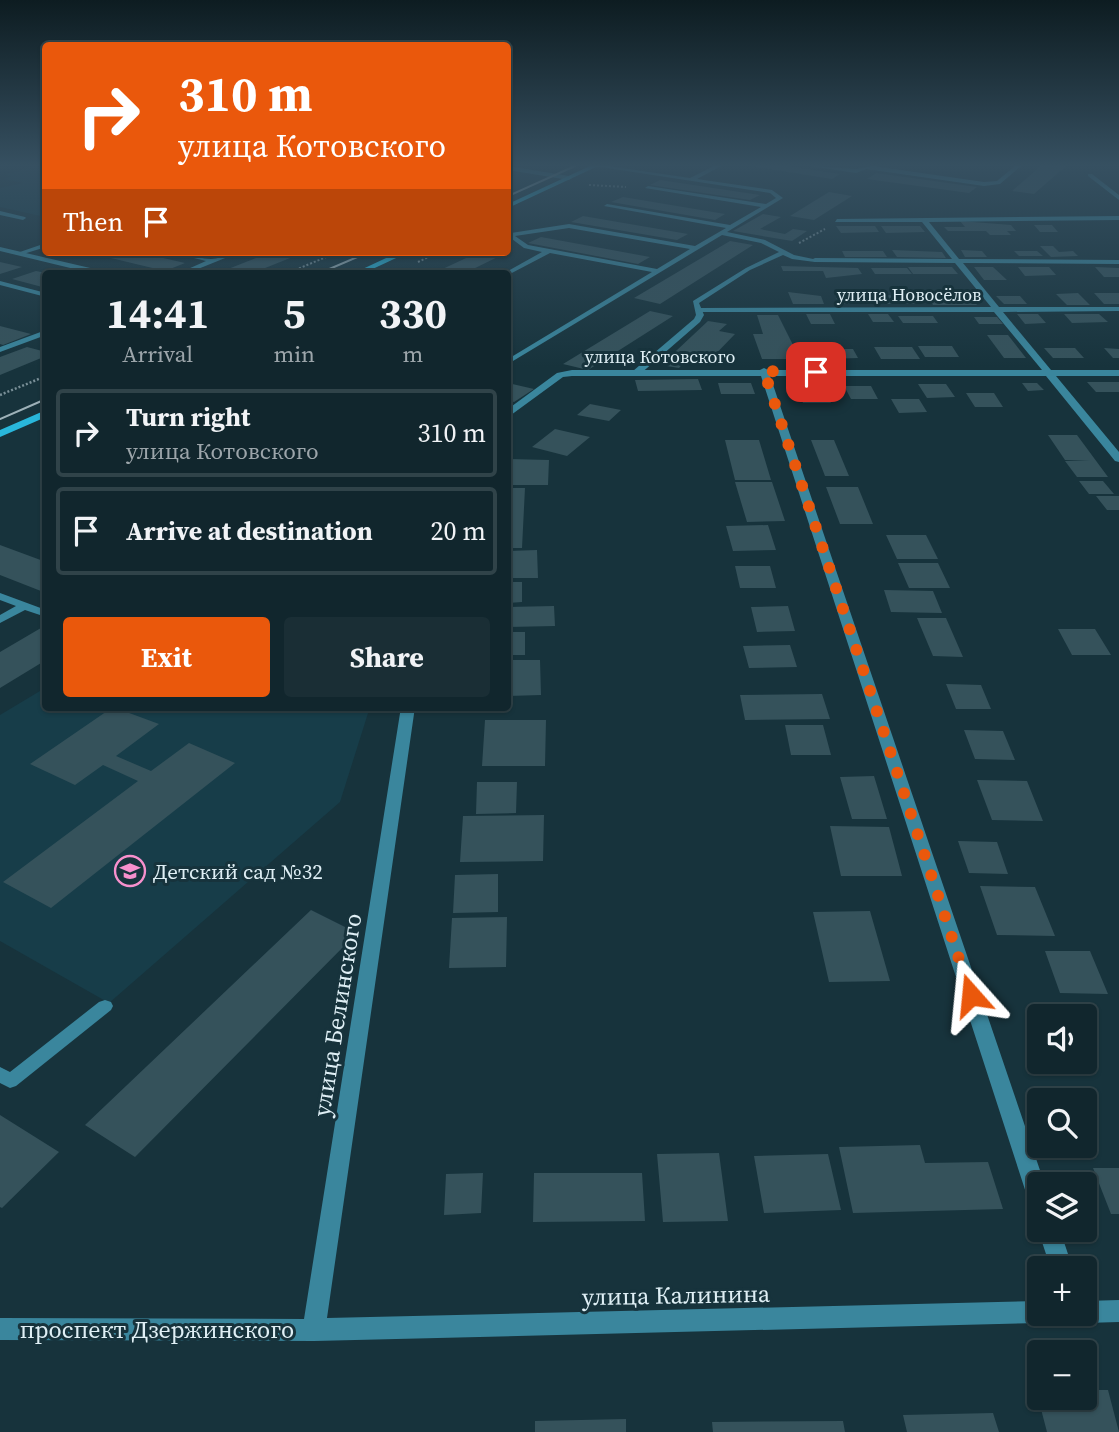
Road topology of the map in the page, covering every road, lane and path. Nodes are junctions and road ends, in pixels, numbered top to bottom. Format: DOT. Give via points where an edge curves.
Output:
graph roads {
  1 [pos="608,233"];
  2 [pos="720,233"];
  3 [pos="817,233"];
  4 [pos="934,233"];
  5 [pos="511,235"];
  6 [pos="42,246"];
  7 [pos="694,248"];
  8 [pos="0,249"];
  9 [pos="549,251"];
  10 [pos="20,253"];
  11 [pos="782,253"];
  12 [pos="191,256"];
  13 [pos="226,256"];
  14 [pos="328,256"];
  15 [pos="396,256"];
  16 [pos="815,260"];
  17 [pos="213,261"];
  18 [pos="1119,261"];
  19 [pos="957,262"];
  20 [pos="88,270"];
  21 [pos="190,270"];
  22 [pos="295,270"];
  23 [pos="365,270"];
  24 [pos="511,271"];
  25 [pos="656,271"];
  26 [pos="0,283"];
  27 [pos="42,294"];
  28 [pos="1119,309"];
  29 [pos="698,310"];
  30 [pos="997,310"];
  31 [pos="42,334"];
  32 [pos="0,350"];
  33 [pos="511,360"];
  34 [pos="764,371"];
  35 [pos="636,373"];
  36 [pos="1050,373"];
  37 [pos="1119,373"];
  38 [pos="42,378"];
  39 [pos="0,396"];
  40 [pos="511,410"];
  41 [pos="42,416"];
  42 [pos="0,434"];
  43 [pos="1119,459"];
  44 [pos="0,596"];
  45 [pos="24,606"];
  46 [pos="42,613"];
  47 [pos="0,620"];
  48 [pos="407,711"];
  49 [pos="105,1006"];
  50 [pos="0,1074"];
  51 [pos="1030,1172"];
  52 [pos="1119,1311"];
  53 [pos="1027,1312"];
  54 [pos="1097,1312"];
  55 [pos="0,1329"];
  56 [pos="314,1329"];
  1 -- 7 [label="lane"];
  2 -- 7 [label="lane"];
  2 -- 11 [label="lane" via="763,241"];
  3 -- 11 [label="path"];
  4 -- 19 [label="street"];
  5 -- 9 [label="lane" via="526,247"];
  6 -- 10 [label="lane"];
  7 -- 25 [label="lane"];
  8 -- 10 [label="street"];
  9 -- 24 [label="lane"];
  9 -- 25 [label="lane"];
  10 -- 20 [label="street"];
  11 -- 16 [label="lane"];
  11 -- 29 [label="lane" via="700,297 695,302"];
  12 -- 17 [label="lane"];
  13 -- 17 [label="lane"];
  14 -- 22 [label="path"];
  15 -- 23 [label="main road"];
  16 -- 19 [label="street"];
  17 -- 21 [label="lane"];
  18 -- 19 [label="street"];
  19 -- 30 [label="street"];
  25 -- 33 [label="lane"];
  26 -- 27 [label="lane"];
  28 -- 30 [label="street, улица Новосёлов"];
  29 -- 30 [label="street, улица Новосёлов"];
  29 -- 35 [label="lane" via="698,320"];
  30 -- 36 [label="street"];
  31 -- 32 [label="lane"];
  34 -- 35 [label="street, улица Котовского"];
  34 -- 36 [label="street, улица Котовского"];
  34 -- 51 [label="street"];
  35 -- 40 [label="street, улица Котовского" via="560,375"];
  36 -- 37 [label="street, улица Котовского"];
  36 -- 43 [label="street"];
  38 -- 39 [label="path"];
  41 -- 42 [label="main road"];
  44 -- 45 [label="lane"];
  45 -- 46 [label="lane"];
  45 -- 47 [label="lane"];
  48 -- 56 [label="street, улица Белинского"];
  49 -- 50 [label="lane" via="10,1081"];
  52 -- 54 [label="street"];
  53 -- 56 [label="street, улица Калинина"];
  55 -- 56 [label="street, проспект Дзержинского"];
}
